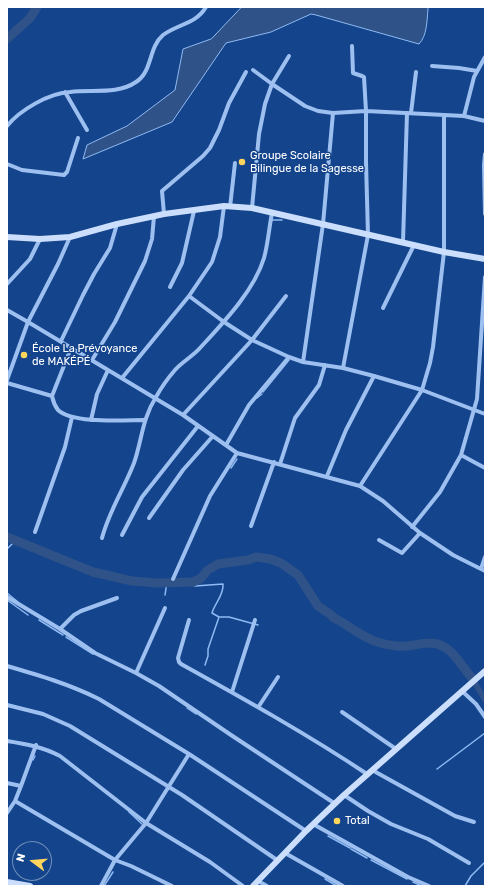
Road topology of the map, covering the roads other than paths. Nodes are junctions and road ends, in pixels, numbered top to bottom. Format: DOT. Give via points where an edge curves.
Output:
graph roads {
  1 [pos="206,7"];
  2 [pos="352,46"];
  3 [pos="288,56"];
  4 [pos="485,57"];
  5 [pos="432,66"];
  6 [pos="253,70"];
  7 [pos="477,71"];
  8 [pos="246,72"];
  9 [pos="416,72"];
  10 [pos="272,84"];
  11 [pos="65,92"];
  12 [pos="366,111"];
  13 [pos="333,113"];
  14 [pos="409,113"];
  15 [pos="444,115"];
  16 [pos="464,116"];
  17 [pos="485,121"];
  18 [pos="7,126"];
  19 [pos="87,130"];
  20 [pos="78,138"];
  21 [pos="485,154"];
  22 [pos="235,163"];
  23 [pos="7,164"];
  24 [pos="227,206"];
  25 [pos="252,208"];
  26 [pos="194,211"];
  27 [pos="272,213"];
  28 [pos="164,214"];
  29 [pos="485,214"];
  30 [pos="154,216"];
  31 [pos="117,224"];
  32 [pos="323,224"];
  33 [pos="368,235"];
  34 [pos="70,237"];
  35 [pos="7,238"];
  36 [pos="40,239"];
  37 [pos="404,242"];
  38 [pos="414,245"];
  39 [pos="444,252"];
  40 [pos="485,259"];
  41 [pos="485,277"];
  42 [pos="7,284"];
  43 [pos="170,287"];
  44 [pos="189,296"];
  45 [pos="286,296"];
  46 [pos="383,308"];
  47 [pos="7,310"];
  48 [pos="28,322"];
  49 [pos="224,322"];
  50 [pos="252,340"];
  51 [pos="61,341"];
  52 [pos="71,348"];
  53 [pos="289,357"];
  54 [pos="92,360"];
  55 [pos="303,362"];
  56 [pos="325,365"];
  57 [pos="343,368"];
  58 [pos="108,370"];
  59 [pos="374,376"];
  60 [pos="122,378"];
  61 [pos="7,380"];
  62 [pos="7,383"];
  63 [pos="422,390"];
  64 [pos="52,396"];
  65 [pos="155,398"];
  66 [pos="474,409"];
  67 [pos="485,414"];
  68 [pos="184,415"];
  69 [pos="72,417"];
  70 [pos="91,420"];
  71 [pos="144,420"];
  72 [pos="198,426"];
  73 [pos="212,436"];
  74 [pos="226,445"];
  75 [pos="237,453"];
  76 [pos="461,455"];
  77 [pos="274,462"];
  78 [pos="280,464"];
  79 [pos="485,468"];
  80 [pos="327,476"];
  81 [pos="360,486"];
  82 [pos="149,518"];
  83 [pos="251,526"];
  84 [pos="412,527"];
  85 [pos="35,532"];
  86 [pos="420,533"];
  87 [pos="122,535"];
  88 [pos="102,538"];
  89 [pos="379,540"];
  90 [pos="485,558"];
  91 [pos="483,570"];
  92 [pos="173,579"];
  93 [pos="7,597"];
  94 [pos="117,598"];
  95 [pos="165,608"];
  96 [pos="189,620"];
  97 [pos="255,620"];
  98 [pos="60,629"];
  99 [pos="7,666"];
  100 [pos="136,673"];
  101 [pos="484,674"];
  102 [pos="278,677"];
  103 [pos="464,690"];
  104 [pos="232,692"];
  105 [pos="7,705"];
  106 [pos="259,706"];
  107 [pos="342,712"];
  108 [pos="485,718"];
  109 [pos="7,741"];
  110 [pos="36,745"];
  111 [pos="396,749"];
  112 [pos="189,754"];
  113 [pos="370,772"];
  114 [pos="7,783"];
  115 [pos="21,786"];
  116 [pos="168,787"];
  117 [pos="344,795"];
  118 [pos="15,801"];
  119 [pos="334,804"];
  120 [pos="8,807"];
  121 [pos="7,813"];
  122 [pos="474,822"];
  123 [pos="146,823"];
  124 [pos="313,824"];
  125 [pos="306,831"];
  126 [pos="285,853"];
  127 [pos="115,860"];
  128 [pos="277,860"];
  129 [pos="469,863"];
  130 [pos="258,881"];
  131 [pos="7,882"];
  132 [pos="26,886"];
  133 [pos="101,886"];
  134 [pos="172,886"];
  135 [pos="243,886"];
  136 [pos="253,886"];
  137 [pos="267,886"];
  138 [pos="343,886"];
  139 [pos="429,886"];
  1 -- 11 [label="street" via="199,16 158,41 148,67 136,82 112,90"];
  2 -- 12 [label="street" via="353,73 364,77"];
  3 -- 10 [label="street"];
  4 -- 7 [label="street"];
  5 -- 7 [label="street"];
  6 -- 10 [label="street"];
  7 -- 16 [label="street"];
  8 -- 28 [label="street" via="229,103 210,148 162,191"];
  9 -- 14 [label="street"];
  10 -- 13 [label="street" via="305,106"];
  10 -- 25 [label="street" via="260,127"];
  11 -- 18 [label="street" via="27,108"];
  11 -- 19 [label="street"];
  12 -- 13 [label="street"];
  12 -- 14 [label="street"];
  12 -- 33 [label="street"];
  13 -- 32 [label="street"];
  14 -- 15 [label="street"];
  14 -- 37 [label="street"];
  15 -- 16 [label="street"];
  15 -- 39 [label="street"];
  16 -- 17 [label="street"];
  20 -- 23 [label="street" via="64,175 22,170"];
  21 -- 29 [label="street"];
  22 -- 24 [label="street"];
  24 -- 25 [label="street"];
  24 -- 26 [label="street"];
  24 -- 44 [label="street" via="212,262"];
  25 -- 27 [label="street"];
  26 -- 28 [label="street"];
  26 -- 43 [label="street" via="182,263"];
  27 -- 32 [label="street"];
  27 -- 49 [label="street" via="264,257 258,272"];
  28 -- 30 [label="street"];
  30 -- 31 [label="street"];
  30 -- 54 [label="street" via="152,239 145,261 115,322"];
  31 -- 34 [label="street"];
  31 -- 51 [label="street" via="110,248 82,295"];
  32 -- 33 [label="street"];
  32 -- 55 [label="street"];
  33 -- 37 [label="street"];
  33 -- 57 [label="street"];
  34 -- 36 [label="street"];
  34 -- 48 [label="street"];
  35 -- 36 [label="street"];
  36 -- 42 [label="street" via="30,259"];
  37 -- 38 [label="street"];
  38 -- 39 [label="street"];
  38 -- 46 [label="street"];
  39 -- 40 [label="street"];
  39 -- 63 [label="street" via="433,347"];
  41 -- 66 [label="street" via="477,400"];
  44 -- 49 [label="street"];
  44 -- 60 [label="street"];
  45 -- 50 [label="street"];
  47 -- 48 [label="street"];
  48 -- 51 [label="street"];
  48 -- 61 [label="street"];
  49 -- 50 [label="street"];
  49 -- 65 [label="street" via="199,350 174,371"];
  50 -- 53 [label="street"];
  50 -- 68 [label="street"];
  51 -- 52 [label="street"];
  52 -- 54 [label="street"];
  52 -- 64 [label="street"];
  53 -- 55 [label="street"];
  53 -- 74 [label="street" via="249,405"];
  54 -- 58 [label="street"];
  55 -- 56 [label="street"];
  56 -- 57 [label="street"];
  56 -- 78 [label="street" via="320,385 295,418"];
  57 -- 59 [label="street"];
  58 -- 60 [label="street"];
  58 -- 70 [label="street" via="97,394"];
  59 -- 63 [label="street"];
  59 -- 80 [label="street" via="346,430"];
  60 -- 65 [label="street"];
  62 -- 64 [label="street"];
  63 -- 66 [label="street"];
  63 -- 81 [label="street"];
  64 -- 69 [label="street" via="57,409"];
  65 -- 68 [label="street"];
  65 -- 71 [label="street"];
  66 -- 67 [label="street"];
  66 -- 76 [label="street"];
  68 -- 72 [label="street"];
  69 -- 70 [label="street"];
  69 -- 85 [label="street" via="65,447"];
  70 -- 71 [label="street"];
  71 -- 88 [label="street" via="134,463 108,517"];
  72 -- 73 [label="street"];
  72 -- 87 [label="street" via="142,497"];
  73 -- 74 [label="street"];
  73 -- 82 [label="street" via="183,470"];
  74 -- 75 [label="street"];
  75 -- 77 [label="street"];
  75 -- 92 [label="street" via="210,496"];
  76 -- 79 [label="street"];
  76 -- 84 [label="street" via="440,492"];
  77 -- 78 [label="street"];
  77 -- 83 [label="street"];
  78 -- 80 [label="street"];
  80 -- 81 [label="street"];
  81 -- 84 [label="street" via="383,501"];
  84 -- 86 [label="street"];
  86 -- 89 [label="street" via="402,553"];
  86 -- 91 [label="street" via="453,555"];
  90 -- 91 [label="street"];
  93 -- 98 [label="street"];
  94 -- 98 [label="street" via="81,611"];
  95 -- 100 [label="street"];
  96 -- 104 [label="street" via="179,662"];
  97 -- 104 [label="street"];
  98 -- 100 [label="street" via="95,653"];
  99 -- 112 [label="street" via="86,692"];
  100 -- 119 [label="street"];
  101 -- 103 [label="street"];
  102 -- 106 [label="street"];
  103 -- 108 [label="street"];
  103 -- 111 [label="street"];
  104 -- 106 [label="street"];
  105 -- 116 [label="street" via="42,714 70,726"];
  106 -- 113 [label="street"];
  107 -- 111 [label="street"];
  109 -- 110 [label="street"];
  110 -- 115 [label="street"];
  110 -- 123 [label="street" via="60,756"];
  111 -- 113 [label="street"];
  112 -- 116 [label="street"];
  112 -- 125 [label="street"];
  113 -- 117 [label="street"];
  113 -- 122 [label="street" via="455,816"];
  114 -- 115 [label="street"];
  115 -- 118 [label="street"];
  116 -- 123 [label="street"];
  116 -- 128 [label="street"];
  117 -- 119 [label="street"];
  117 -- 129 [label="street" via="368,811 428,839"];
  118 -- 120 [label="street"];
  118 -- 127 [label="street"];
  119 -- 124 [label="street"];
  120 -- 121 [label="street"];
  123 -- 127 [label="street"];
  123 -- 135 [label="street" via="210,862"];
  124 -- 125 [label="street"];
  124 -- 139 [label="street"];
  125 -- 126 [label="street"];
  126 -- 128 [label="street"];
  126 -- 138 [label="street"];
  127 -- 133 [label="street"];
  127 -- 134 [label="street"];
  128 -- 130 [label="street"];
  130 -- 136 [label="street"];
  130 -- 137 [label="street"];
  131 -- 132 [label="street"];
}
